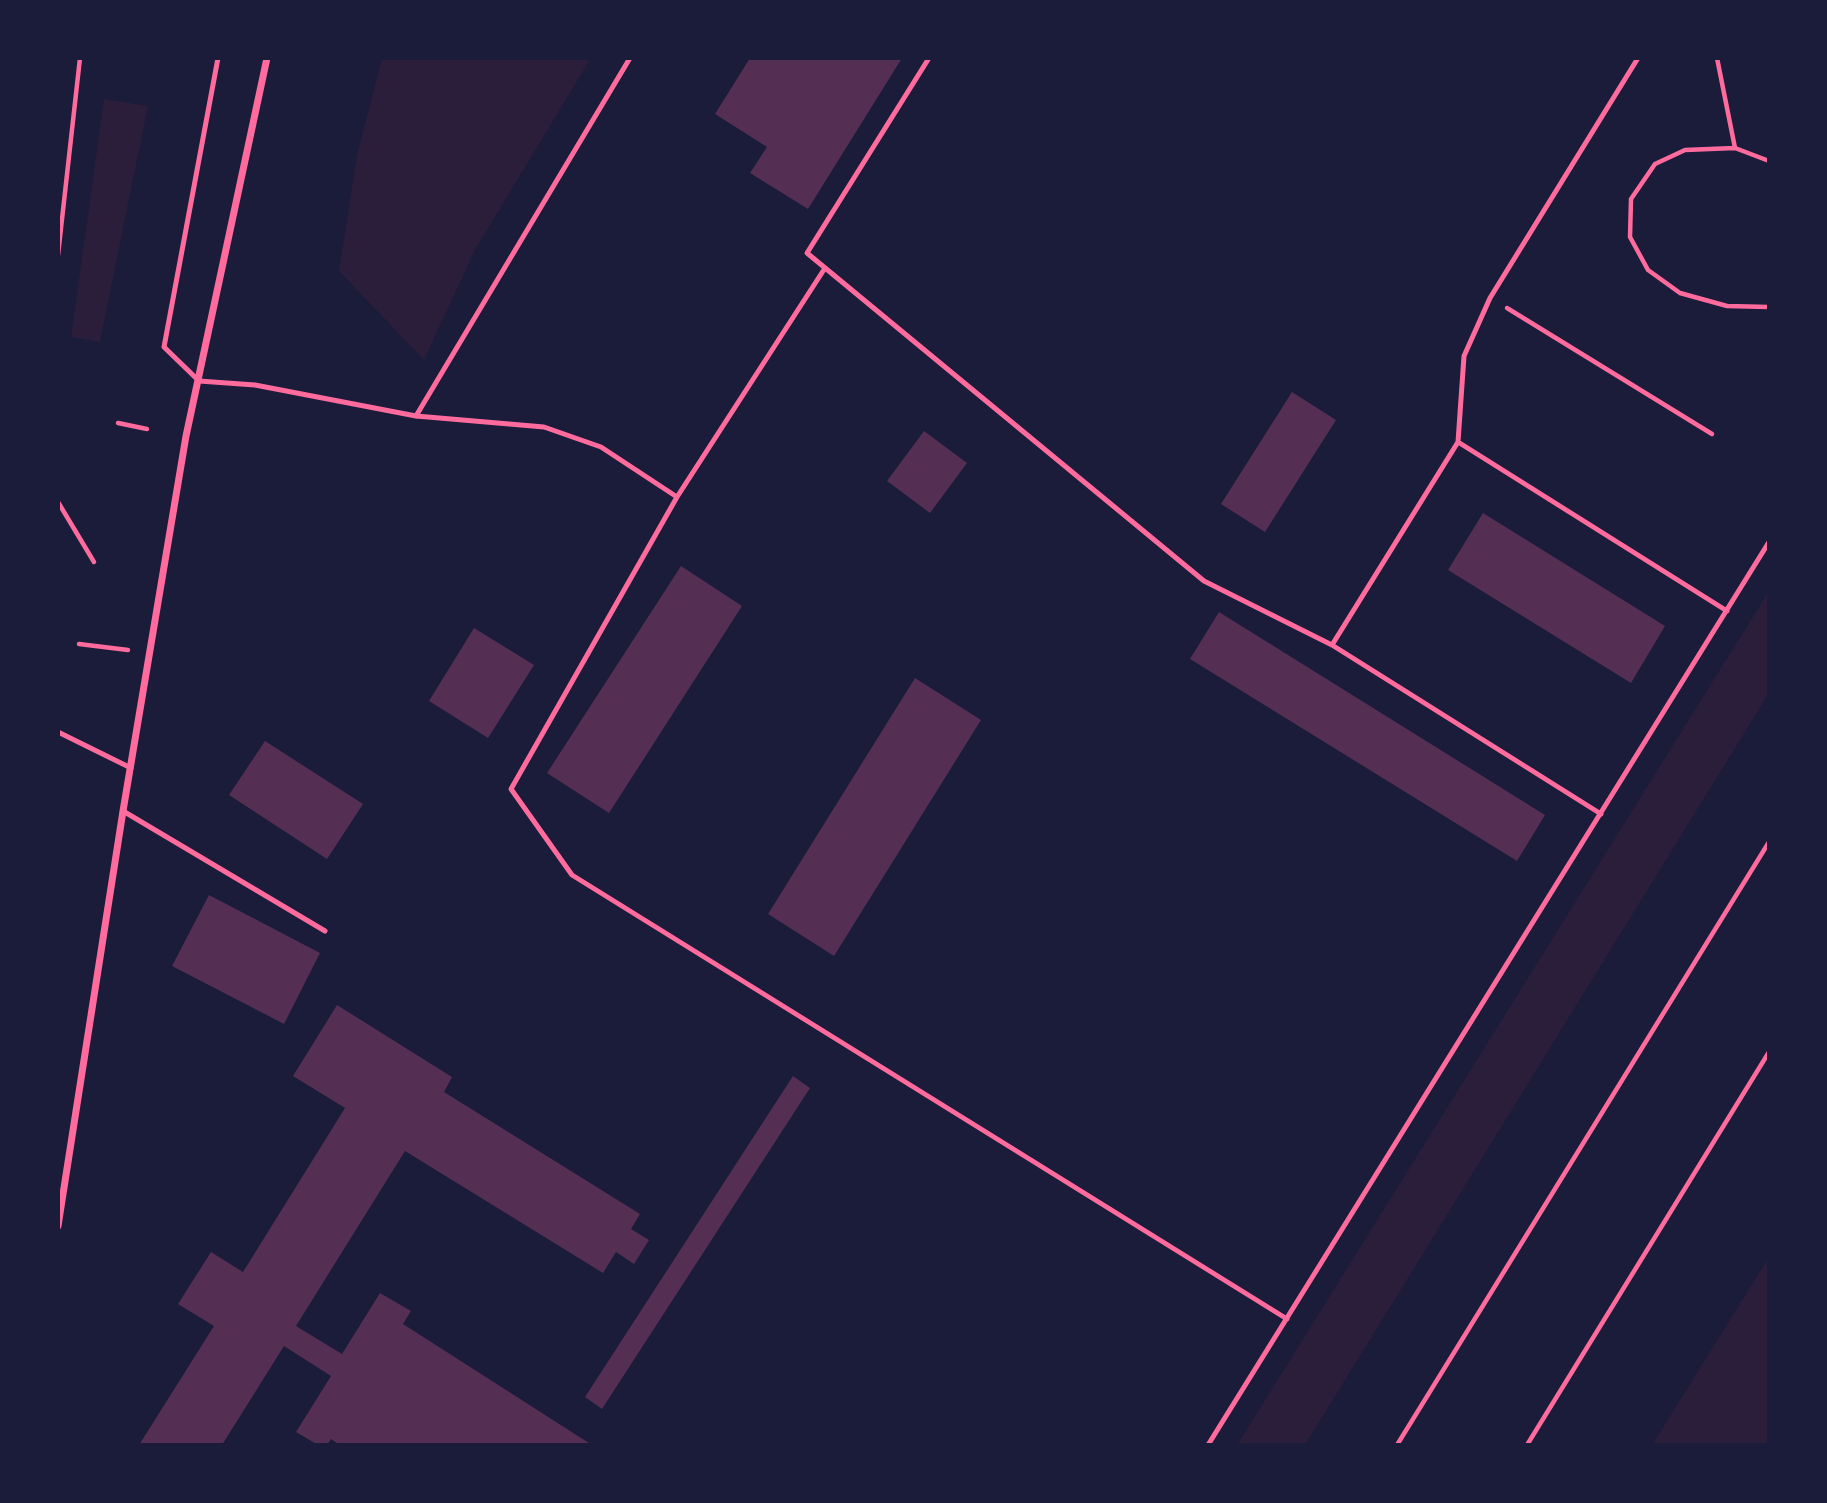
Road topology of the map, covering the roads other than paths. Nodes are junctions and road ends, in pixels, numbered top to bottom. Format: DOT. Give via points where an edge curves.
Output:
graph roads {
  1 [pos="218,58"];
  2 [pos="267,58"];
  3 [pos="630,58"];
  4 [pos="929,58"];
  5 [pos="1638,58"];
  6 [pos="825,268"];
  7 [pos="199,381"];
  8 [pos="416,416"];
  9 [pos="1458,442"];
  10 [pos="677,497"];
  11 [pos="1769,542"];
  12 [pos="1727,611"];
  13 [pos="1332,645"];
  14 [pos="58,732"];
  15 [pos="131,768"];
  16 [pos="123,811"];
  17 [pos="1601,814"];
  18 [pos="325,930"];
  19 [pos="58,1226"];
  20 [pos="1287,1319"];
  21 [pos="1208,1445"];
  1 -- 7 [label="lane" via="164,347"];
  2 -- 7 [label="street"];
  3 -- 8 [label="lane"];
  4 -- 6 [label="lane" via="807,253"];
  5 -- 9 [label="lane" via="1490,298 1464,356"];
  6 -- 10 [label="lane"];
  6 -- 13 [label="lane" via="1204,581"];
  7 -- 8 [label="lane" via="255,385"];
  7 -- 15 [label="street"];
  8 -- 10 [label="lane" via="544,427 601,447"];
  9 -- 12 [label="lane"];
  9 -- 13 [label="lane"];
  10 -- 20 [label="lane" via="511,789 572,875"];
  11 -- 12 [label="lane"];
  12 -- 17 [label="lane"];
  13 -- 17 [label="lane"];
  14 -- 15 [label="lane"];
  15 -- 16 [label="street"];
  16 -- 18 [label="lane"];
  16 -- 19 [label="street"];
  17 -- 20 [label="lane"];
  20 -- 21 [label="lane"];
}
